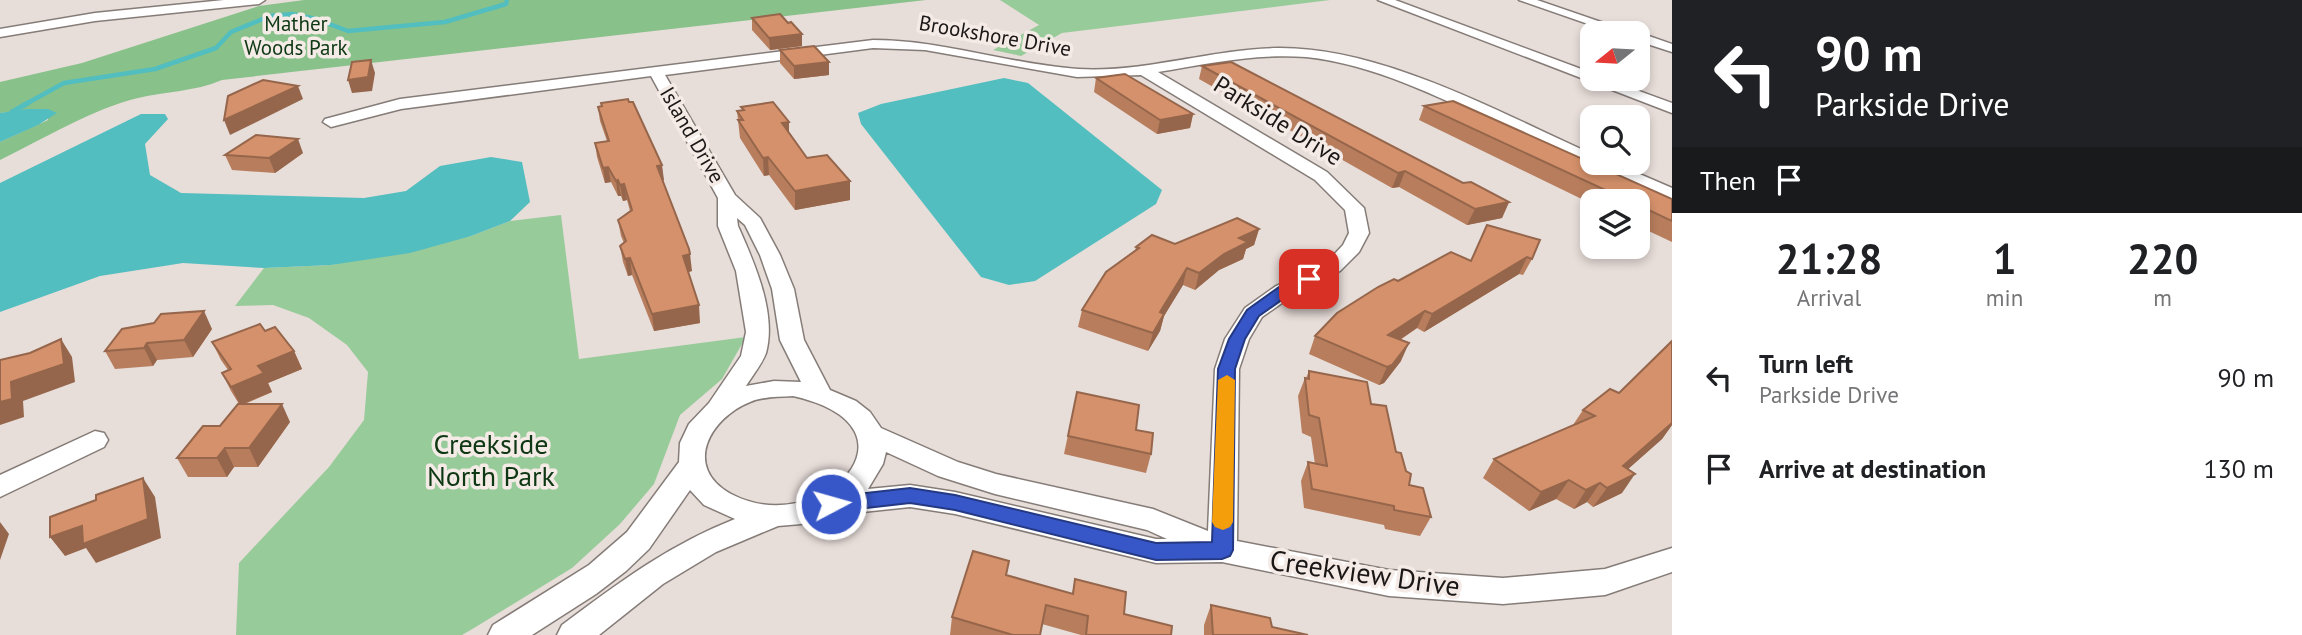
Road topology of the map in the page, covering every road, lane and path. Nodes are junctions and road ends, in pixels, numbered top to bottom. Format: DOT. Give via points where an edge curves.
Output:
graph roads {
  1 [pos="259,0"];
  2 [pos="1384,0"];
  3 [pos="1525,0"];
  4 [pos="1589,21"];
  5 [pos="0,33"];
  6 [pos="1650,41"];
  7 [pos="1672,48"];
  8 [pos="1145,71"];
  9 [pos="656,72"];
  10 [pos="1580,74"];
  11 [pos="1625,91"];
  12 [pos="1668,102"];
  13 [pos="331,122"];
  14 [pos="1580,155"];
  15 [pos="1627,175"];
  16 [pos="1672,195"];
  17 [pos="727,198"];
  18 [pos="819,392"];
  19 [pos="719,408"];
  20 [pos="870,434"];
  21 [pos="95,440"];
  22 [pos="692,463"];
  23 [pos="0,487"];
  24 [pos="831,504"];
  25 [pos="774,516"];
  26 [pos="1222,550"];
  27 [pos="1672,560"];
  28 [pos="505,635"];
  29 [pos="573,635"];
  1 -- 5 [label="street" via="97,11"];
  2 -- 10 [label="street"];
  3 -- 4 [label="street"];
  6 -- 7 [label="street"];
  8 -- 9 [label="street, Brookshore Drive" via="1063,72 947,48 897,44"];
  8 -- 14 [label="street, Brookshore Drive" via="1269,52 1348,59 1401,75"];
  8 -- 26 [label="street, Parkside Drive" via="1321,176 1354,208 1359,233 1352,248 1333,267 1284,290 1253,313 1237,339 1227,369"];
  9 -- 13 [label="street, Brookshore Drive" via="400,104"];
  9 -- 17 [label="street, Island Drive"];
  11 -- 12 [label="street"];
  15 -- 16 [label="street"];
  17 -- 18 [label="street, Island Drive" via="753,222 770,255 783,289 792,340"];
  17 -- 19 [label="street, Island Drive" via="728,226 747,271 758,332 753,356"];
  18 -- 19 [label="street" via="766,389"];
  18 -- 20 [label="street" via="860,416"];
  19 -- 22 [label="street" via="702,424 692,443"];
  20 -- 24 [label="street" via="873,453 867,472"];
  20 -- 26 [label="street, Creekview Drive" via="948,469 1153,520"];
  21 -- 23 [label="street"];
  22 -- 25 [label="street" via="700,483 718,500"];
  22 -- 28 [label="street" via="629,550 590,581"];
  24 -- 25 [label="street"];
  24 -- 26 [label="street, Creekview Drive" via="910,496 1156,551"];
  25 -- 29 [label="street" via="705,544 652,575"];
  26 -- 27 [label="street, Creekview Drive" via="1389,583 1503,591 1605,582"];
}
